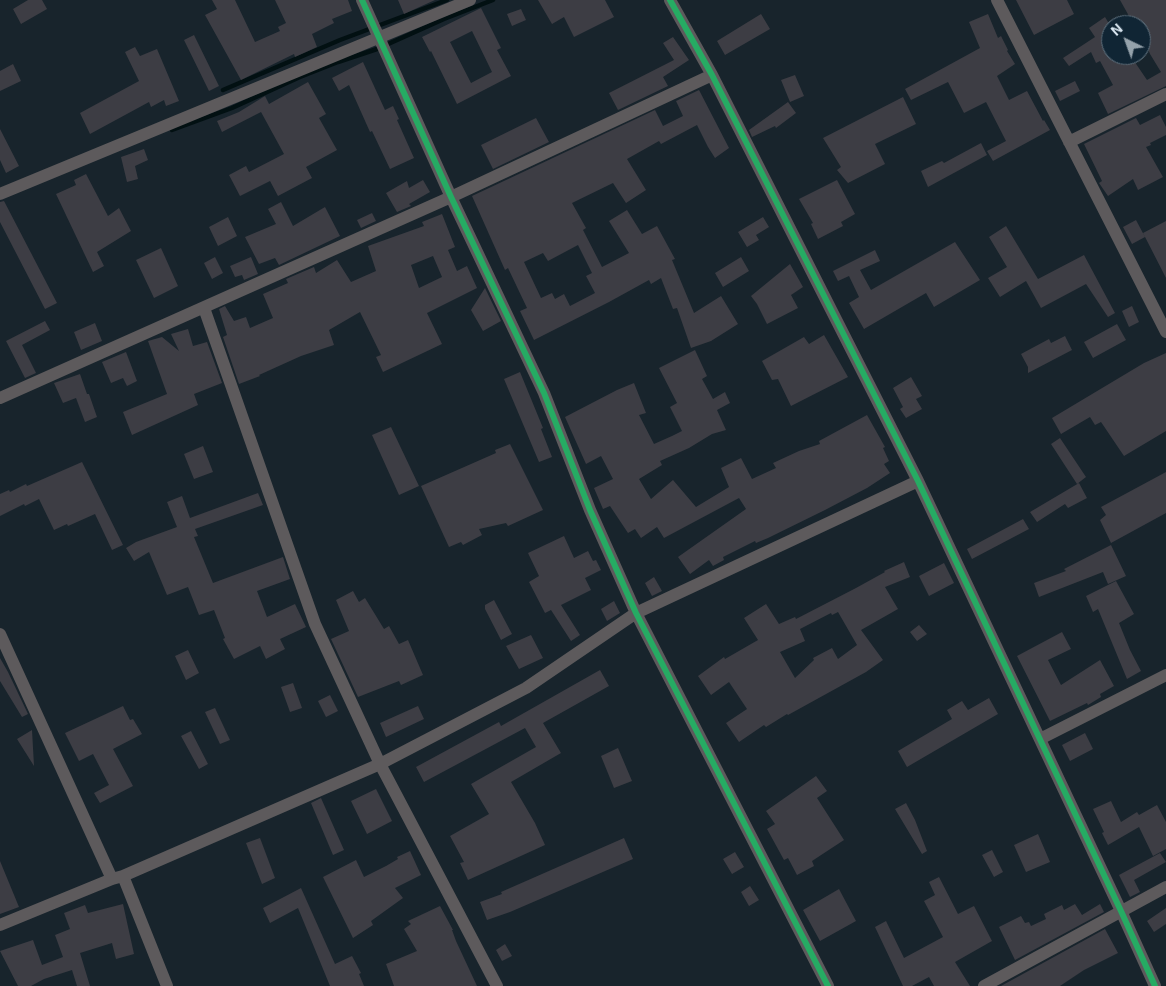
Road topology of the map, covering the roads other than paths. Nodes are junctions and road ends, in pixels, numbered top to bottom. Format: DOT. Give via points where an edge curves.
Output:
graph roads {
  1 [pos="362,0"];
  2 [pos="470,0"];
  3 [pos="670,0"];
  4 [pos="997,0"];
  5 [pos="378,38"];
  6 [pos="712,75"];
  7 [pos="1166,94"];
  8 [pos="1069,142"];
  9 [pos="0,194"];
  10 [pos="451,197"];
  11 [pos="204,308"];
  12 [pos="1166,332"];
  13 [pos="0,398"];
  14 [pos="918,481"];
  15 [pos="636,614"];
  16 [pos="0,634"];
  17 [pos="1166,675"];
  18 [pos="1040,739"];
  19 [pos="380,764"];
  20 [pos="117,877"];
  21 [pos="1166,887"];
  22 [pos="1121,912"];
  23 [pos="0,925"];
  24 [pos="167,986"];
  25 [pos="497,986"];
  26 [pos="828,986"];
  27 [pos="984,986"];
  28 [pos="1155,986"];
  1 -- 5 [label="street"];
  2 -- 5 [label="street"];
  3 -- 6 [label="street"];
  4 -- 8 [label="street"];
  5 -- 9 [label="street"];
  5 -- 10 [label="street"];
  6 -- 10 [label="street"];
  6 -- 14 [label="street"];
  7 -- 8 [label="street"];
  8 -- 12 [label="street"];
  10 -- 11 [label="street"];
  10 -- 15 [label="street" via="544,393"];
  11 -- 13 [label="street"];
  11 -- 19 [label="street" via="315,624"];
  14 -- 15 [label="street"];
  14 -- 18 [label="street"];
  15 -- 19 [label="street" via="526,688"];
  15 -- 26 [label="street"];
  16 -- 20 [label="street"];
  17 -- 18 [label="street"];
  18 -- 22 [label="street"];
  19 -- 20 [label="street"];
  19 -- 25 [label="street"];
  20 -- 23 [label="street"];
  20 -- 24 [label="street"];
  21 -- 22 [label="street"];
  22 -- 27 [label="street"];
  22 -- 28 [label="street"];
}
